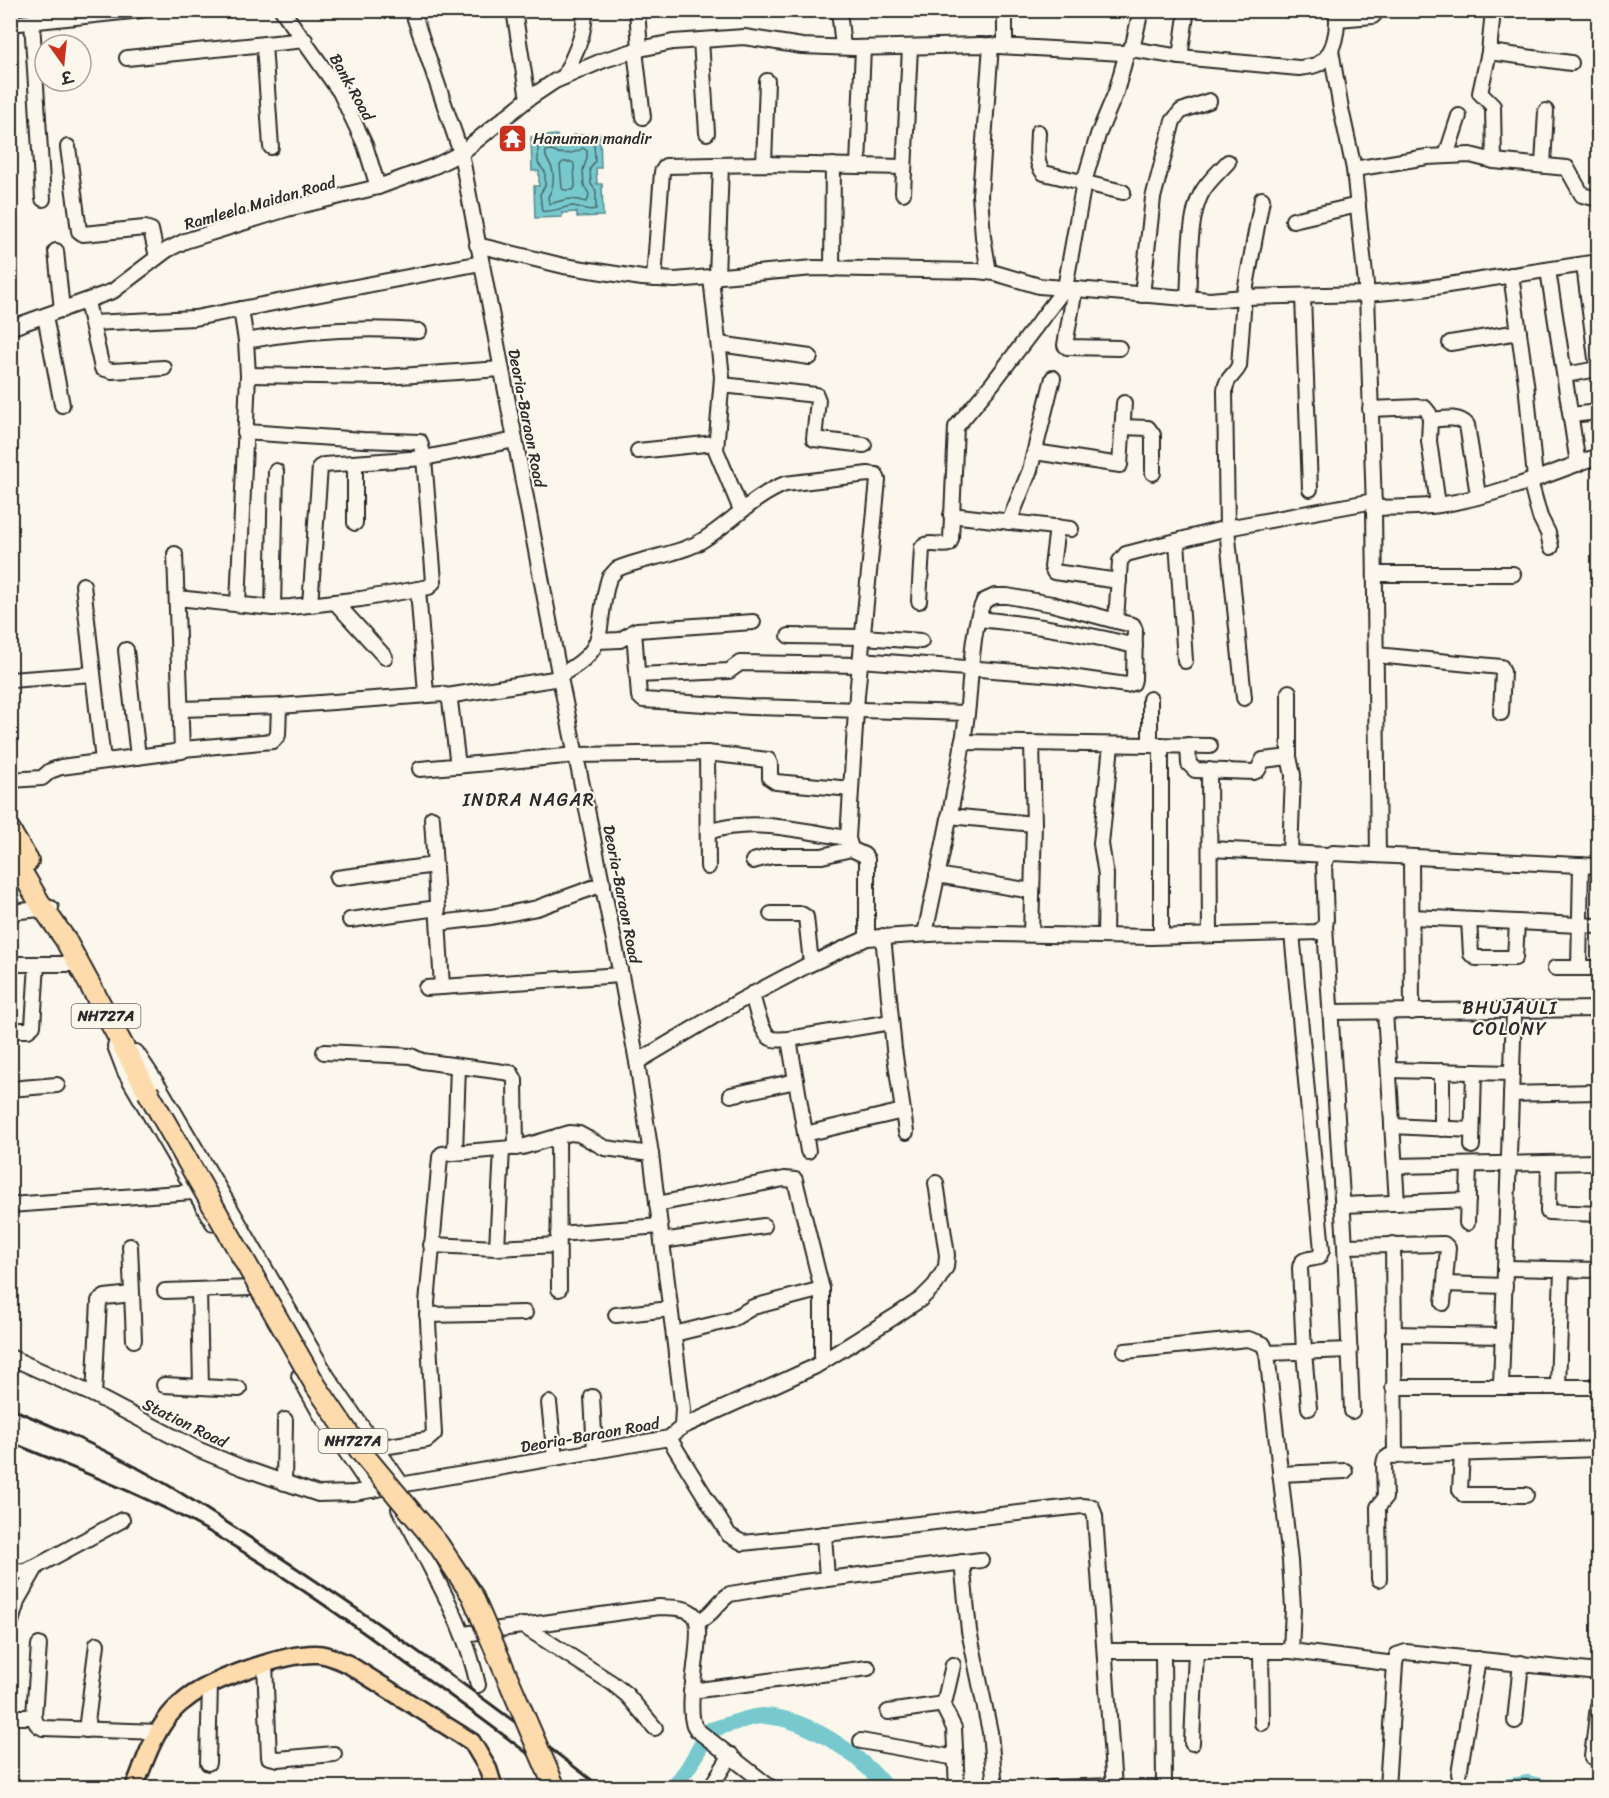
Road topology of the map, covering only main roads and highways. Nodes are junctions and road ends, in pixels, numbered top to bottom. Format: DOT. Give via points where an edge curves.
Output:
graph roads {
  1 [pos="10,831"];
  2 [pos="12,858"];
  3 [pos="49,909"];
  4 [pos="134,1788"];
  5 [pos="494,1788"];
  6 [pos="555,1788"];
  1 -- 3 [label="highway, NH727A"];
  2 -- 3 [label="highway, NH727A"];
  3 -- 6 [label="highway, NH727A, bridge" via="316,1386 361,1452 438,1544 472,1595"];
  4 -- 5 [label="main road" via="165,1721 184,1700 234,1674 317,1654 348,1664 472,1742"];
}
